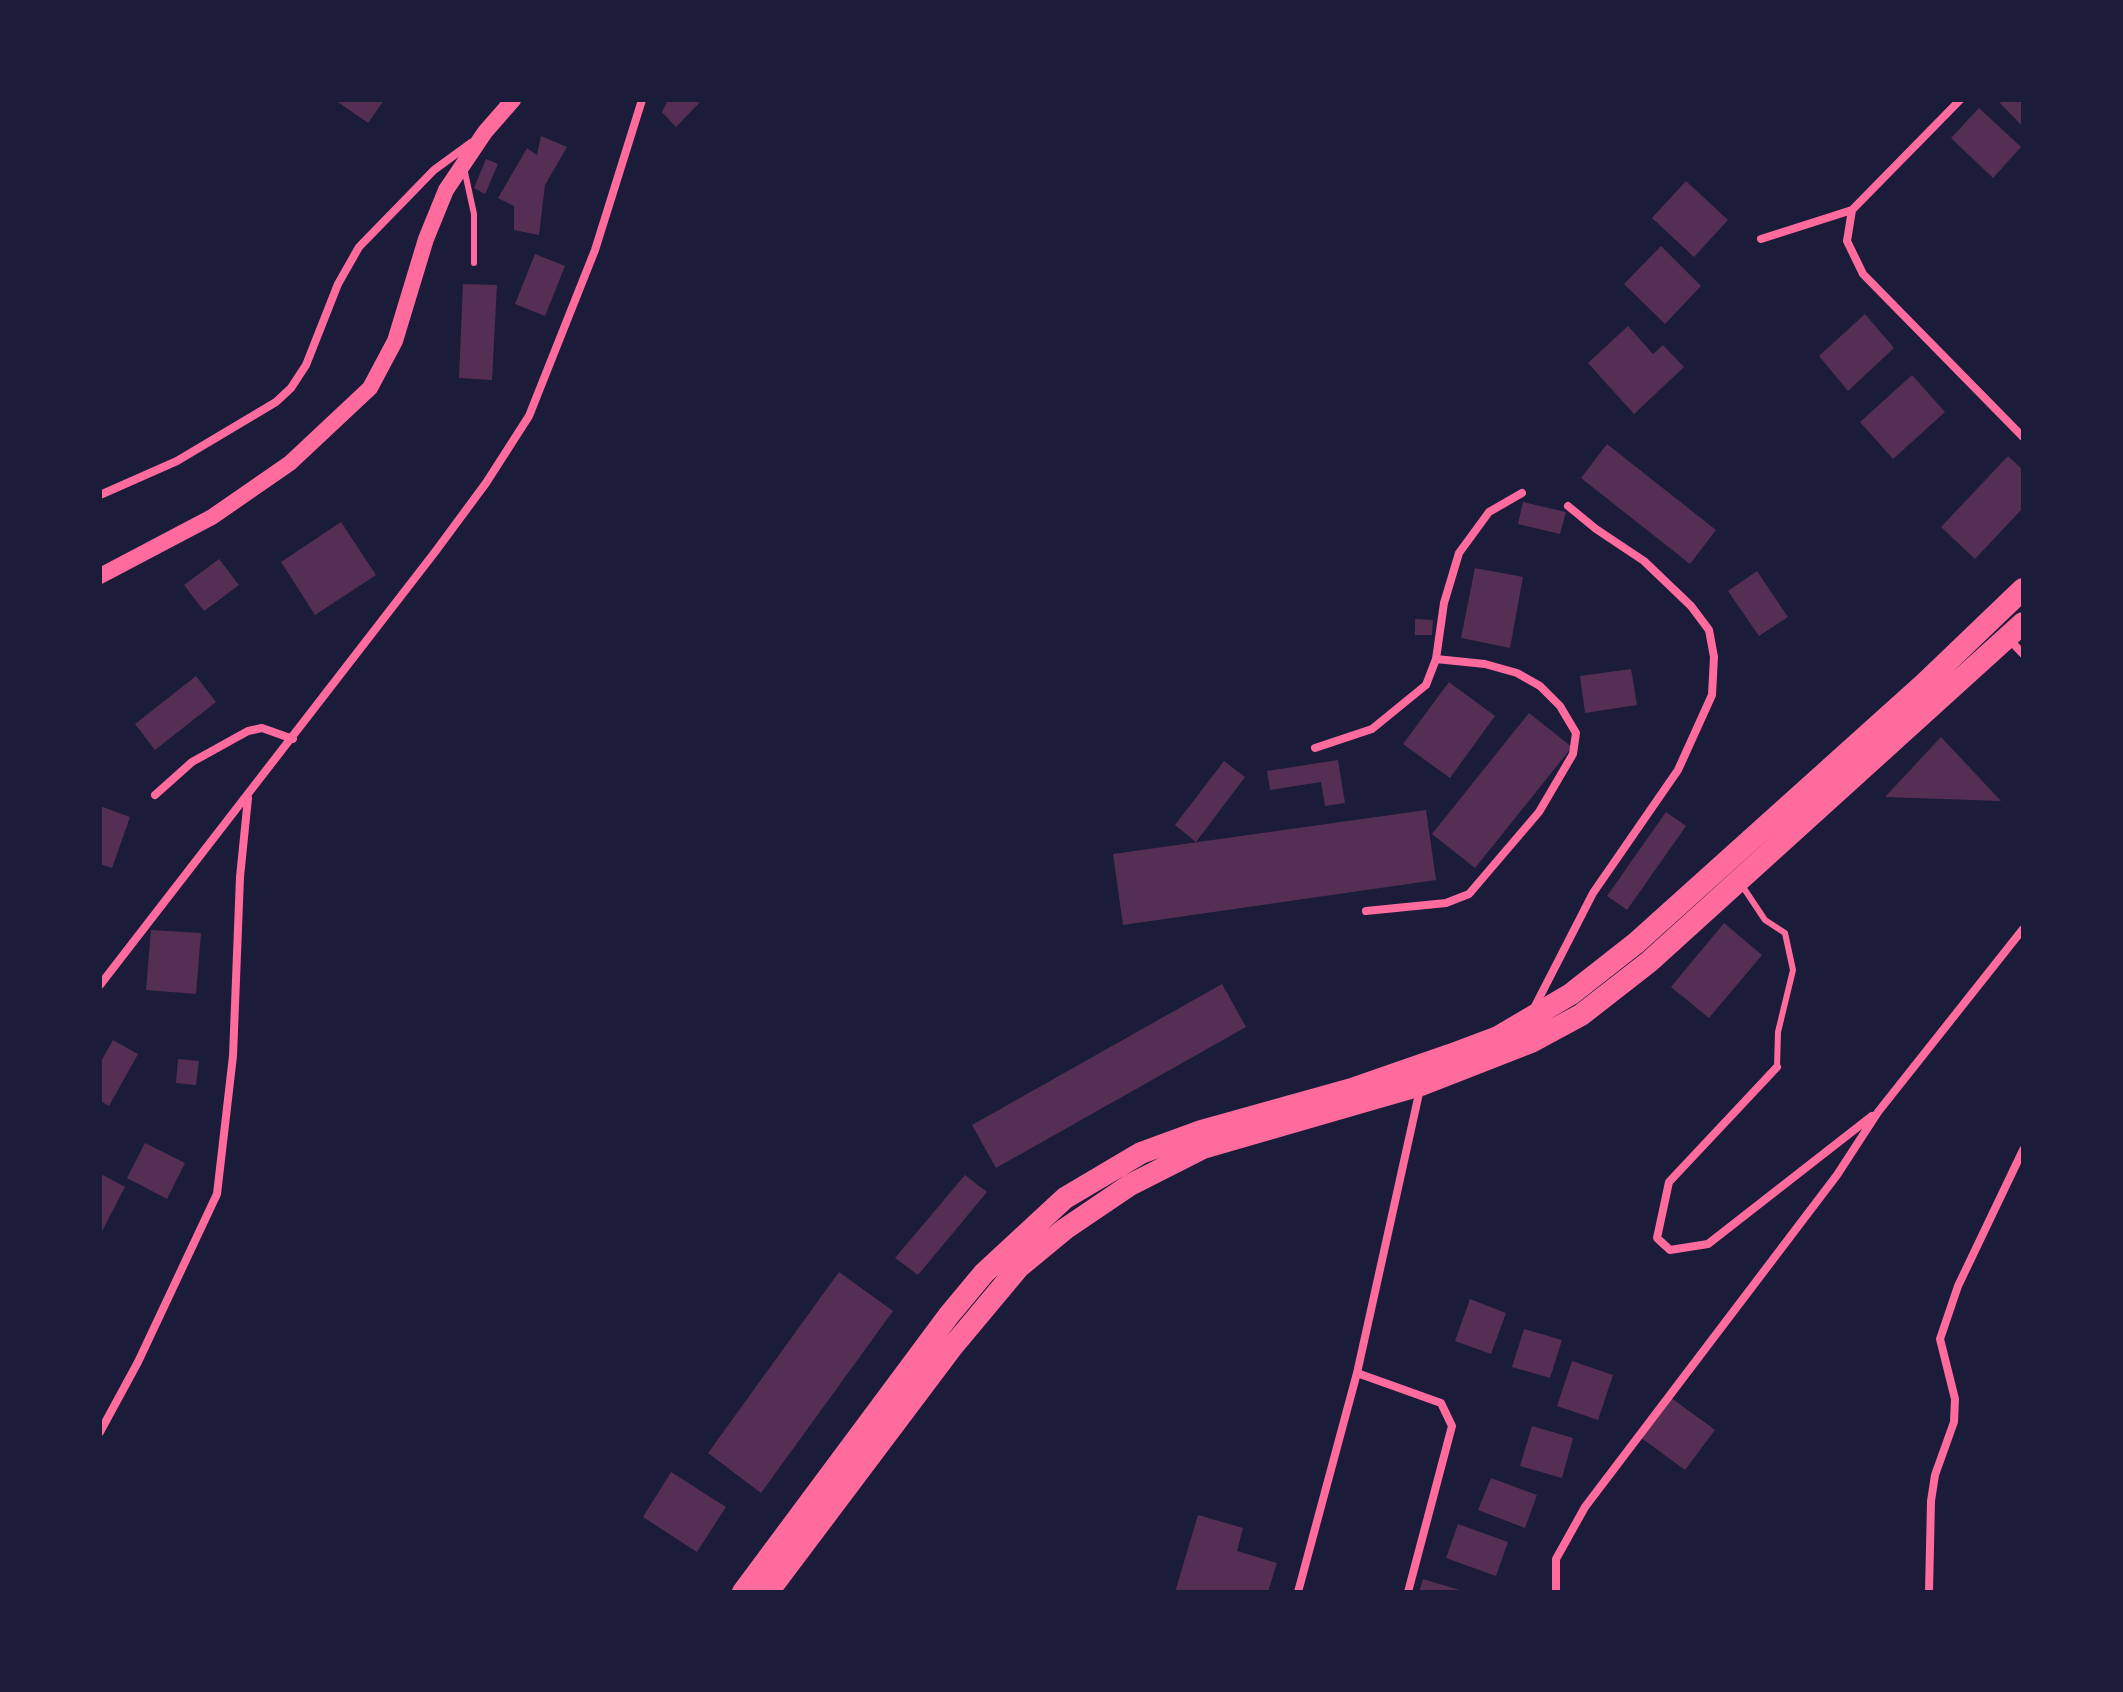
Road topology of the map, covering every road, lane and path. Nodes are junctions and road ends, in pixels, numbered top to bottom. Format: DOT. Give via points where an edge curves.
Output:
graph roads {
  1 [pos="513,100"];
  2 [pos="642,100"];
  3 [pos="1960,100"];
  4 [pos="485,132"];
  5 [pos="463,165"];
  6 [pos="1852,210"];
  7 [pos="1761,239"];
  8 [pos="474,263"];
  9 [pos="2023,437"];
  10 [pos="1522,493"];
  11 [pos="100,495"];
  12 [pos="1568,506"];
  13 [pos="100,576"];
  14 [pos="2023,589"];
  15 [pos="2018,638"];
  16 [pos="1436,659"];
  17 [pos="293,739"];
  18 [pos="1315,748"];
  19 [pos="155,795"];
  20 [pos="248,798"];
  21 [pos="1739,881"];
  22 [pos="1366,911"];
  23 [pos="2023,929"];
  24 [pos="100,985"];
  25 [pos="1528,1021"];
  26 [pos="1777,1067"];
  27 [pos="1421,1085"];
  28 [pos="1878,1112"];
  29 [pos="2023,1150"];
  30 [pos="1357,1373"];
  31 [pos="100,1432"];
  32 [pos="743,1592"];
  33 [pos="768,1592"];
  34 [pos="1298,1592"];
  35 [pos="1408,1592"];
  36 [pos="1556,1592"];
  37 [pos="1929,1592"];
  1 -- 4 [label="main road"];
  2 -- 17 [label="street" via="595,250 529,416 486,483"];
  3 -- 6 [label="street"];
  4 -- 5 [label="main road"];
  4 -- 11 [label="street" via="434,170 359,247 291,388 177,461"];
  5 -- 8 [label="lane" via="474,214"];
  5 -- 13 [label="main road" via="446,190 395,341 370,388 290,463 212,517"];
  6 -- 7 [label="street"];
  6 -- 9 [label="street" via="1847,241 1863,274"];
  10 -- 16 [label="street" via="1489,512 1459,553 1444,603"];
  12 -- 25 [label="street" via="1644,561 1691,606 1709,630 1712,695 1678,770 1593,893"];
  14 -- 25 [label="highway" via="1636,943"];
  15 -- 21 [label="highway"];
  16 -- 18 [label="street" via="1426,685 1402,708 1372,729"];
  16 -- 22 [label="street" via="1485,664 1540,686 1576,733 1573,754 1539,812 1469,894 1446,903"];
  17 -- 19 [label="street" via="262,728 248,731 192,762"];
  17 -- 20 [label="street"];
  20 -- 24 [label="street"];
  20 -- 31 [label="street" via="233,1056 217,1194"];
  21 -- 26 [label="lane" via="1765,920 1785,933 1793,970 1778,1032"];
  21 -- 27 [label="highway" via="1581,1015 1531,1042"];
  23 -- 28 [label="street"];
  25 -- 32 [label="highway" via="1368,1084 1141,1153 1065,1198 984,1273 949,1315"];
  26 -- 28 [label="street" via="1669,1182 1657,1238 1670,1250 1708,1244"];
  27 -- 30 [label="street"];
  27 -- 33 [label="highway" via="1203,1148 1130,1185 1065,1229 1019,1267 953,1346"];
  28 -- 36 [label="street" via="1837,1175 1585,1507 1556,1559"];
  29 -- 37 [label="street" via="1958,1286 1940,1339 1955,1399 1954,1422 1931,1501"];
  30 -- 34 [label="street"];
  30 -- 35 [label="street" via="1441,1403 1452,1426"];
}
